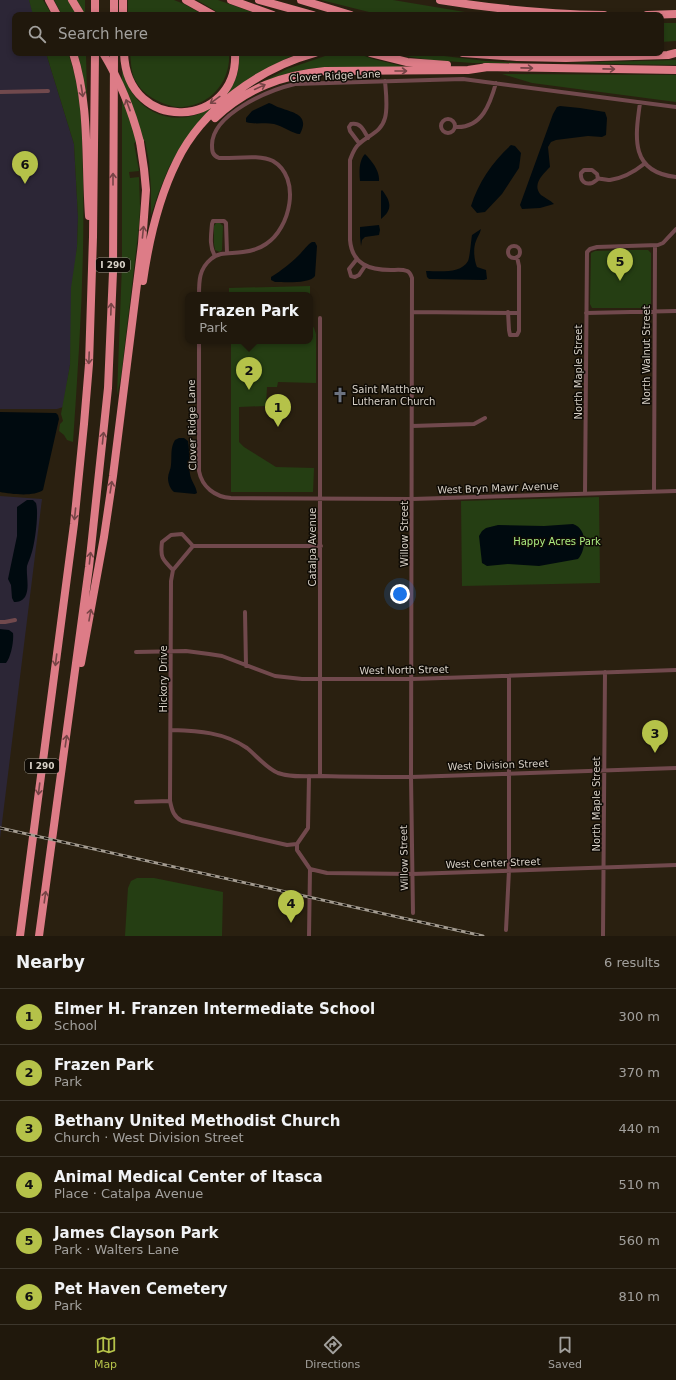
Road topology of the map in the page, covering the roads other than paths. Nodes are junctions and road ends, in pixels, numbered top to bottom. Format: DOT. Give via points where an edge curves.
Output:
graph roads {
  1 [pos="49,0"];
  2 [pos="72,0"];
  3 [pos="95,0"];
  4 [pos="114,0"];
  5 [pos="123,0"];
  6 [pos="186,0"];
  7 [pos="231,0"];
  8 [pos="259,0"];
  9 [pos="302,0"];
  10 [pos="440,0"];
  11 [pos="473,0"];
  12 [pos="496,8"];
  13 [pos="55,12"];
  14 [pos="79,12"];
  15 [pos="95,12"];
  16 [pos="114,12"];
  17 [pos="123,12"];
  18 [pos="208,12"];
  19 [pos="265,12"];
  20 [pos="302,12"];
  21 [pos="341,12"];
  22 [pos="542,12"];
  23 [pos="664,14"];
  24 [pos="676,14"];
  25 [pos="664,49"];
  26 [pos="676,49"];
  27 [pos="676,53"];
  28 [pos="664,55"];
  29 [pos="74,56"];
  30 [pos="95,56"];
  31 [pos="104,56"];
  32 [pos="114,56"];
  33 [pos="124,56"];
  34 [pos="235,56"];
  35 [pos="306,56"];
  36 [pos="384,56"];
  37 [pos="495,56"];
  38 [pos="634,56"];
  39 [pos="488,68"];
  40 [pos="676,70"];
  41 [pos="385,81"];
  42 [pos="496,83"];
  43 [pos="48,91"];
  44 [pos="0,92"];
  45 [pos="640,103"];
  46 [pos="676,107"];
  47 [pos="456,127"];
  48 [pos="368,138"];
  49 [pos="359,143"];
  50 [pos="644,164"];
  51 [pos="172,172"];
  52 [pos="676,177"];
  53 [pos="598,179"];
  54 [pos="676,229"];
  55 [pos="655,246"];
  56 [pos="227,253"];
  57 [pos="215,256"];
  58 [pos="517,257"];
  59 [pos="357,259"];
  60 [pos="366,266"];
  61 [pos="92,277"];
  62 [pos="199,292"];
  63 [pos="655,311"];
  64 [pos="676,311"];
  65 [pos="412,312"];
  66 [pos="508,312"];
  67 [pos="519,312"];
  68 [pos="586,313"];
  69 [pos="320,318"];
  70 [pos="199,344"];
  71 [pos="128,354"];
  72 [pos="485,418"];
  73 [pos="412,426"];
  74 [pos="676,491"];
  75 [pos="654,492"];
  76 [pos="585,494"];
  77 [pos="320,499"];
  78 [pos="412,499"];
  79 [pos="193,546"];
  80 [pos="321,546"];
  81 [pos="173,570"];
  82 [pos="245,612"];
  83 [pos="16,620"];
  84 [pos="0,622"];
  85 [pos="136,652"];
  86 [pos="171,652"];
  87 [pos="246,666"];
  88 [pos="676,670"];
  89 [pos="605,672"];
  90 [pos="509,676"];
  91 [pos="320,679"];
  92 [pos="412,679"];
  93 [pos="70,708"];
  94 [pos="172,730"];
  95 [pos="676,768"];
  96 [pos="604,769"];
  97 [pos="509,773"];
  98 [pos="308,776"];
  99 [pos="320,776"];
  100 [pos="411,777"];
  101 [pos="170,801"];
  102 [pos="136,802"];
  103 [pos="297,844"];
  104 [pos="676,866"];
  105 [pos="604,867"];
  106 [pos="310,869"];
  107 [pos="509,870"];
  108 [pos="412,874"];
  109 [pos="413,913"];
  110 [pos="506,930"];
  111 [pos="19,936"];
  112 [pos="39,936"];
  113 [pos="309,936"];
  114 [pos="603,936"];
  1 -- 13 [label="highway"];
  2 -- 14 [label="highway"];
  3 -- 15 [label="highway"];
  4 -- 16 [label="highway"];
  5 -- 17 [label="highway"];
  6 -- 18 [label="highway"];
  7 -- 19 [label="highway"];
  8 -- 20 [label="highway"];
  9 -- 21 [label="highway"];
  10 -- 12 [label="highway"];
  11 -- 12 [label="highway"];
  12 -- 22 [label="highway"];
  23 -- 24 [label="highway"];
  25 -- 26 [label="highway"];
  27 -- 28 [label="highway"];
  29 -- 61 [label="highway, one-way" via="85,110"];
  30 -- 61 [label="highway, I 290"];
  71 -- 31 [label="highway, one-way, bridge" via="146,190 135,122"];
  93 -- 32 [label="highway, I 290, one-way" via="89,567 108,388 113,272"];
  34 -- 33 [label="highway, one-way" via="234,71 220,96 201,108 180,113 157,108 140,96 130,80"];
  35 -- 51 [label="highway" via="266,72 223,102 194,135"];
  36 -- 39 [label="highway" via="407,62"];
  37 -- 38 [label="highway"];
  39 -- 40 [label="highway, one-way"];
  51 -- 39 [label="highway, one-way" via="216,117 242,96 283,78 325,71"];
  41 -- 42 [label="street, Clover Ridge Lane" via="463,79"];
  41 -- 48 [label="street" via="385,118 378,131"];
  41 -- 56 [label="street, Clover Ridge Lane" via="295,84 282,87 249,102 217,128 212,141 212,152 215,156 269,160 284,171 289,185 287,214 283,226 275,236 254,250"];
  42 -- 45 [label="street, Clover Ridge Lane"];
  42 -- 47 [label="street" via="491,101 483,114 470,124"];
  43 -- 44 [label="street"];
  45 -- 46 [label="street, Clover Ridge Lane"];
  45 -- 50 [label="street" via="636,140"];
  48 -- 49 [label="street"];
  48 -- 49 [label="street" via="360,124 351,124 350,131"];
  49 -- 59 [label="street" via="352,156 350,168 350,240"];
  50 -- 52 [label="street" via="657,173"];
  50 -- 53 [label="street" via="622,177"];
  51 -- 71 [label="highway" via="150,238 134,336"];
  53 -- 53 [label="street" via="592,170 584,170 580,174 581,180 586,183"];
  54 -- 55 [label="street" via="663,244"];
  55 -- 63 [label="street, North Walnut Street"];
  55 -- 68 [label="street, North Maple Street" via="597,247 589,250"];
  56 -- 57 [label="street, Clover Ridge Lane"];
  56 -- 57 [label="street" via="226,223 213,221 211,245"];
  57 -- 62 [label="street" via="206,263 201,272"];
  58 -- 67 [label="street"];
  59 -- 60 [label="street, Willow Street"];
  59 -- 60 [label="street" via="349,269 351,276 359,275"];
  60 -- 65 [label="street, Willow Street" via="409,272 412,278"];
  61 -- 111 [label="highway, I 290, one-way" via="89,364 79,475"];
  63 -- 64 [label="street"];
  63 -- 68 [label="street"];
  63 -- 75 [label="street, North Walnut Street"];
  65 -- 66 [label="street"];
  65 -- 73 [label="street, Willow Street"];
  66 -- 67 [label="street"];
  66 -- 67 [label="street" via="509,331 513,336 519,331"];
  68 -- 76 [label="street, North Maple Street"];
  69 -- 77 [label="street, Catalpa Avenue"];
  70 -- 77 [label="street, Clover Ridge Lane" via="199,468 201,478 207,487 215,494 227,498"];
  93 -- 71 [label="highway, one-way" via="84,648 102,544"];
  72 -- 73 [label="street" via="472,424"];
  73 -- 78 [label="street, Willow Street"];
  74 -- 75 [label="street, West Bryn Mawr Avenue"];
  75 -- 76 [label="street, West Bryn Mawr Avenue"];
  76 -- 78 [label="street, West Bryn Mawr Avenue"];
  77 -- 78 [label="street, West Bryn Mawr Avenue"];
  77 -- 80 [label="street, Catalpa Avenue"];
  78 -- 92 [label="street, Willow Street"];
  79 -- 80 [label="street"];
  79 -- 81 [label="street"];
  79 -- 81 [label="street" via="182,534 171,535 162,542 160,554"];
  80 -- 91 [label="street, Catalpa Avenue"];
  81 -- 86 [label="street, Hickory Drive"];
  82 -- 87 [label="street"];
  83 -- 84 [label="street"];
  85 -- 86 [label="street, West North Street"];
  86 -- 87 [label="street, West North Street" via="186,651 222,656"];
  86 -- 94 [label="street, Hickory Drive"];
  87 -- 91 [label="street, West North Street" via="282,678"];
  88 -- 89 [label="street, West North Street"];
  89 -- 90 [label="street, West North Street"];
  89 -- 96 [label="street, North Maple Street"];
  90 -- 92 [label="street, West North Street"];
  90 -- 97 [label="street"];
  91 -- 92 [label="street, West North Street"];
  91 -- 99 [label="street, Catalpa Avenue"];
  92 -- 100 [label="street, Willow Street"];
  112 -- 93 [label="highway, I 290, one-way"];
  94 -- 98 [label="street" via="203,731 223,736 237,741 278,773"];
  94 -- 101 [label="street, Hickory Drive"];
  95 -- 96 [label="street, West Division Street"];
  96 -- 97 [label="street, West Division Street"];
  96 -- 105 [label="street, North Maple Street"];
  97 -- 100 [label="street, West Division Street"];
  97 -- 107 [label="street"];
  98 -- 99 [label="street, West Division Street"];
  98 -- 103 [label="street" via="308,828"];
  99 -- 100 [label="street, West Division Street"];
  100 -- 108 [label="street, Willow Street"];
  101 -- 102 [label="street"];
  101 -- 103 [label="street" via="174,814 182,821 287,845"];
  103 -- 106 [label="street" via="297,850"];
  104 -- 105 [label="street, West Center Street"];
  105 -- 107 [label="street, West Center Street"];
  105 -- 114 [label="street, North Maple Street"];
  106 -- 108 [label="street, West Center Street" via="327,873"];
  106 -- 113 [label="street"];
  107 -- 108 [label="street, West Center Street"];
  107 -- 110 [label="street"];
  108 -- 109 [label="street, Willow Street"];
}
